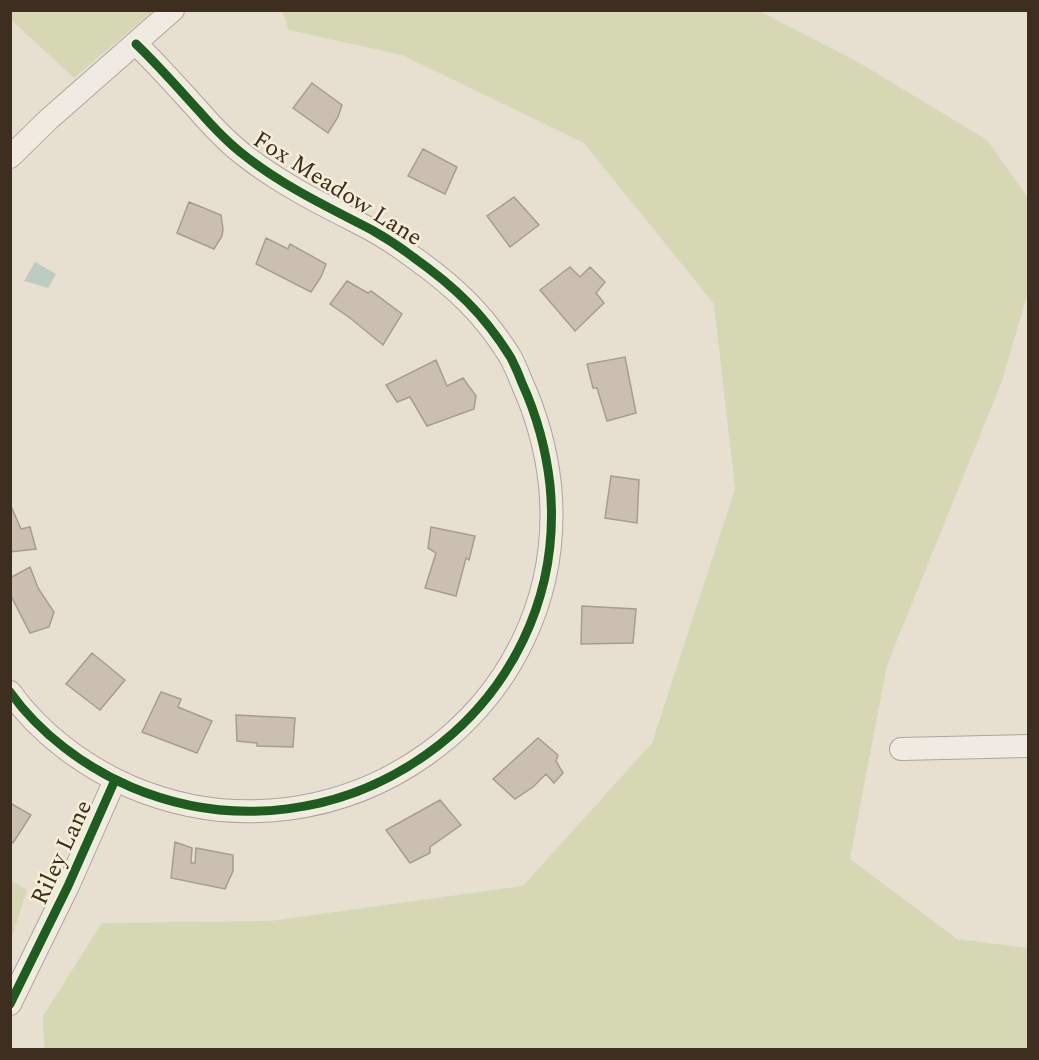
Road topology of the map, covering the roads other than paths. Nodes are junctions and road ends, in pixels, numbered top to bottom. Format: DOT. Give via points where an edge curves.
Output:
graph roads {
  1 [pos="173,10"];
  2 [pos="136,44"];
  3 [pos="10,157"];
  4 [pos="10,692"];
  5 [pos="1029,746"];
  6 [pos="901,749"];
  7 [pos="115,780"];
  8 [pos="10,1004"];
  1 -- 2 [label="street"];
  2 -- 3 [label="street"];
  2 -- 7 [label="street, Fox Meadow Lane" via="225,140 289,187 406,252 441,277 492,329 513,361 540,429 548,464 550,537 536,609 504,675 457,731 398,774 330,801 257,812 184,804"];
  4 -- 7 [label="street, Fox Meadow Lane" via="46,732"];
  5 -- 6 [label="street"];
  7 -- 8 [label="street, Riley Lane"];
}
